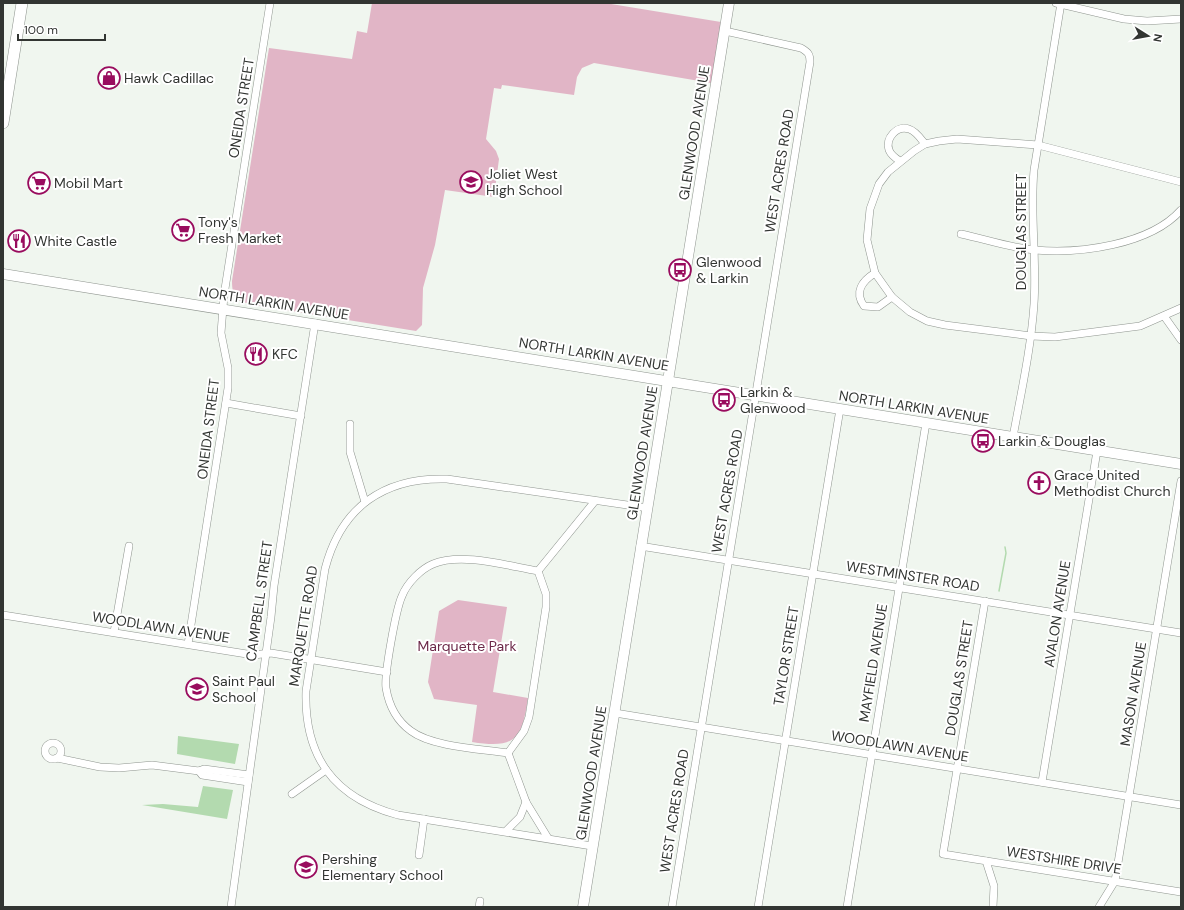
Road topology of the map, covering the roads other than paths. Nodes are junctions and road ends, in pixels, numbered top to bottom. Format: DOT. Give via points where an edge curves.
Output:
graph roads {
  1 [pos="22,3"];
  2 [pos="270,3"];
  3 [pos="729,3"];
  4 [pos="1059,3"];
  5 [pos="1181,19"];
  6 [pos="725,30"];
  7 [pos="3,123"];
  8 [pos="925,144"];
  9 [pos="1038,145"];
  10 [pos="900,161"];
  11 [pos="1181,182"];
  12 [pos="1181,210"];
  13 [pos="961,234"];
  14 [pos="1034,250"];
  15 [pos="875,273"];
  16 [pos="3,274"];
  17 [pos="892,297"];
  18 [pos="1181,308"];
  19 [pos="223,309"];
  20 [pos="1164,316"];
  21 [pos="315,323"];
  22 [pos="1031,336"];
  23 [pos="1181,340"];
  24 [pos="669,381"];
  25 [pos="756,396"];
  26 [pos="226,403"];
  27 [pos="840,409"];
  28 [pos="301,416"];
  29 [pos="926,423"];
  30 [pos="350,424"];
  31 [pos="1013,437"];
  32 [pos="1097,451"];
  33 [pos="1181,464"];
  34 [pos="1181,481"];
  35 [pos="595,501"];
  36 [pos="364,502"];
  37 [pos="648,508"];
  38 [pos="129,546"];
  39 [pos="640,546"];
  40 [pos="728,559"];
  41 [pos="538,571"];
  42 [pos="813,574"];
  43 [pos="899,587"];
  44 [pos="985,601"];
  45 [pos="3,615"];
  46 [pos="1070,615"];
  47 [pos="1156,629"];
  48 [pos="114,632"];
  49 [pos="1181,633"];
  50 [pos="188,644"];
  51 [pos="265,653"];
  52 [pos="312,659"];
  53 [pos="387,672"];
  54 [pos="615,713"];
  55 [pos="701,727"];
  56 [pos="785,741"];
  57 [pos="508,753"];
  58 [pos="871,754"];
  59 [pos="57,758"];
  60 [pos="957,769"];
  61 [pos="326,770"];
  62 [pos="248,779"];
  63 [pos="1042,782"];
  64 [pos="292,794"];
  65 [pos="1129,797"];
  66 [pos="526,802"];
  67 [pos="1181,805"];
  68 [pos="424,819"];
  69 [pos="506,831"];
  70 [pos="548,838"];
  71 [pos="592,846"];
  72 [pos="943,854"];
  73 [pos="419,855"];
  74 [pos="986,861"];
  75 [pos="1115,881"];
  76 [pos="1181,892"];
  77 [pos="231,907"];
  78 [pos="583,907"];
  79 [pos="672,907"];
  80 [pos="758,907"];
  81 [pos="847,907"];
  82 [pos="993,907"];
  83 [pos="1099,907"];
  1 -- 7 [label="main road"];
  2 -- 19 [label="street, ONEIDA STREET"];
  3 -- 6 [label="main road, GLENWOOD AVENUE"];
  4 -- 5 [label="street" via="1124,19"];
  4 -- 9 [label="street, DOUGLAS STREET"];
  6 -- 24 [label="main road, GLENWOOD AVENUE"];
  6 -- 25 [label="street, WEST ACRES ROAD" via="801,48 810,55"];
  8 -- 9 [label="street" via="957,139"];
  8 -- 10 [label="street"];
  8 -- 10 [label="street" via="909,128 899,128 889,140 888,148 892,156"];
  9 -- 11 [label="street"];
  9 -- 14 [label="street, DOUGLAS STREET" via="1032,189"];
  10 -- 15 [label="street" via="879,184 870,209 867,240"];
  12 -- 14 [label="street" via="1169,222 1133,239 1088,248"];
  13 -- 14 [label="street"];
  14 -- 22 [label="street, DOUGLAS STREET"];
  15 -- 17 [label="street"];
  15 -- 17 [label="street" via="861,286 858,293 864,306 878,307"];
  16 -- 19 [label="main road, NORTH LARKIN AVENUE"];
  17 -- 22 [label="street" via="910,312 927,321"];
  18 -- 20 [label="street"];
  19 -- 21 [label="main road, NORTH LARKIN AVENUE"];
  19 -- 26 [label="street, ONEIDA STREET" via="221,339 228,377"];
  20 -- 22 [label="street" via="1140,326 1114,331 1055,337"];
  20 -- 23 [label="street"];
  21 -- 24 [label="main road, NORTH LARKIN AVENUE"];
  21 -- 28 [label="street, CAMPBELL STREET"];
  22 -- 31 [label="street, DOUGLAS STREET"];
  24 -- 25 [label="main road, NORTH LARKIN AVENUE"];
  24 -- 37 [label="main road, GLENWOOD AVENUE"];
  25 -- 27 [label="main road, NORTH LARKIN AVENUE"];
  25 -- 40 [label="street, WEST ACRES ROAD"];
  26 -- 28 [label="street"];
  26 -- 50 [label="street, ONEIDA STREET"];
  27 -- 29 [label="main road, NORTH LARKIN AVENUE"];
  27 -- 42 [label="street, TAYLOR STREET"];
  28 -- 51 [label="street, CAMPBELL STREET"];
  29 -- 31 [label="main road, NORTH LARKIN AVENUE"];
  29 -- 43 [label="street, MAYFIELD AVENUE"];
  30 -- 36 [label="street" via="350,452"];
  31 -- 32 [label="main road, NORTH LARKIN AVENUE"];
  32 -- 33 [label="main road, NORTH LARKIN AVENUE"];
  32 -- 46 [label="street, AVALON AVENUE"];
  34 -- 47 [label="street, MASON AVENUE"];
  35 -- 36 [label="street, MARQUETTE ROAD" via="428,478 391,486"];
  35 -- 37 [label="street, MARQUETTE ROAD"];
  35 -- 41 [label="street"];
  36 -- 52 [label="street, MARQUETTE ROAD" via="348,519 330,550"];
  37 -- 39 [label="main road, GLENWOOD AVENUE"];
  38 -- 48 [label="street"];
  39 -- 40 [label="street, WESTMINSTER ROAD"];
  39 -- 54 [label="main road, GLENWOOD AVENUE"];
  40 -- 42 [label="street, WESTMINSTER ROAD"];
  40 -- 55 [label="street, WEST ACRES ROAD"];
  41 -- 53 [label="street" via="466,559 433,564 421,572 402,595"];
  41 -- 57 [label="street" via="546,594 546,606 528,718 524,731"];
  42 -- 43 [label="street, WESTMINSTER ROAD"];
  42 -- 56 [label="street, TAYLOR STREET"];
  43 -- 44 [label="street, WESTMINSTER ROAD"];
  43 -- 58 [label="street, MAYFIELD AVENUE"];
  44 -- 46 [label="street, WESTMINSTER ROAD"];
  44 -- 60 [label="street, DOUGLAS STREET"];
  45 -- 48 [label="street, WOODLAWN AVENUE"];
  46 -- 47 [label="street, WESTMINSTER ROAD"];
  46 -- 63 [label="street, AVALON AVENUE"];
  47 -- 49 [label="street, WESTMINSTER ROAD"];
  47 -- 65 [label="street, MASON AVENUE"];
  48 -- 50 [label="street, WOODLAWN AVENUE"];
  50 -- 51 [label="street, WOODLAWN AVENUE" via="253,655"];
  51 -- 52 [label="street, WOODLAWN AVENUE"];
  51 -- 62 [label="street, CAMPBELL STREET"];
  52 -- 53 [label="street, WOODLAWN AVENUE"];
  52 -- 61 [label="street, MARQUETTE ROAD" via="306,691 307,729 312,745"];
  53 -- 57 [label="street" via="386,687 394,713 412,732 438,742"];
  54 -- 55 [label="street, WOODLAWN AVENUE"];
  54 -- 71 [label="main road, GLENWOOD AVENUE"];
  55 -- 56 [label="street, WOODLAWN AVENUE"];
  55 -- 79 [label="street, WEST ACRES ROAD"];
  56 -- 58 [label="street, WOODLAWN AVENUE"];
  56 -- 80 [label="street, TAYLOR STREET"];
  57 -- 66 [label="street"];
  58 -- 60 [label="street, WOODLAWN AVENUE"];
  58 -- 81 [label="street, MAYFIELD AVENUE"];
  59 -- 62 [label="street" via="66,762 100,767 152,765 199,771 204,769"];
  60 -- 63 [label="street, WOODLAWN AVENUE"];
  60 -- 72 [label="street, DOUGLAS STREET"];
  61 -- 64 [label="street"];
  61 -- 68 [label="street, MARQUETTE ROAD" via="340,785 363,802 386,812"];
  62 -- 77 [label="street, CAMPBELL STREET"];
  63 -- 65 [label="street, WOODLAWN AVENUE"];
  65 -- 67 [label="street, WOODLAWN AVENUE"];
  65 -- 75 [label="street, MASON AVENUE"];
  66 -- 69 [label="street" via="520,817"];
  66 -- 70 [label="street"];
  68 -- 69 [label="street, MARQUETTE ROAD"];
  68 -- 73 [label="street"];
  69 -- 70 [label="street, MARQUETTE ROAD"];
  70 -- 71 [label="street, MARQUETTE ROAD"];
  71 -- 78 [label="main road, GLENWOOD AVENUE"];
  72 -- 74 [label="street, WESTSHIRE DRIVE"];
  74 -- 75 [label="street, WESTSHIRE DRIVE"];
  74 -- 82 [label="street" via="994,886"];
  75 -- 76 [label="street, WESTSHIRE DRIVE"];
  75 -- 83 [label="street, MASON AVENUE"];
}
